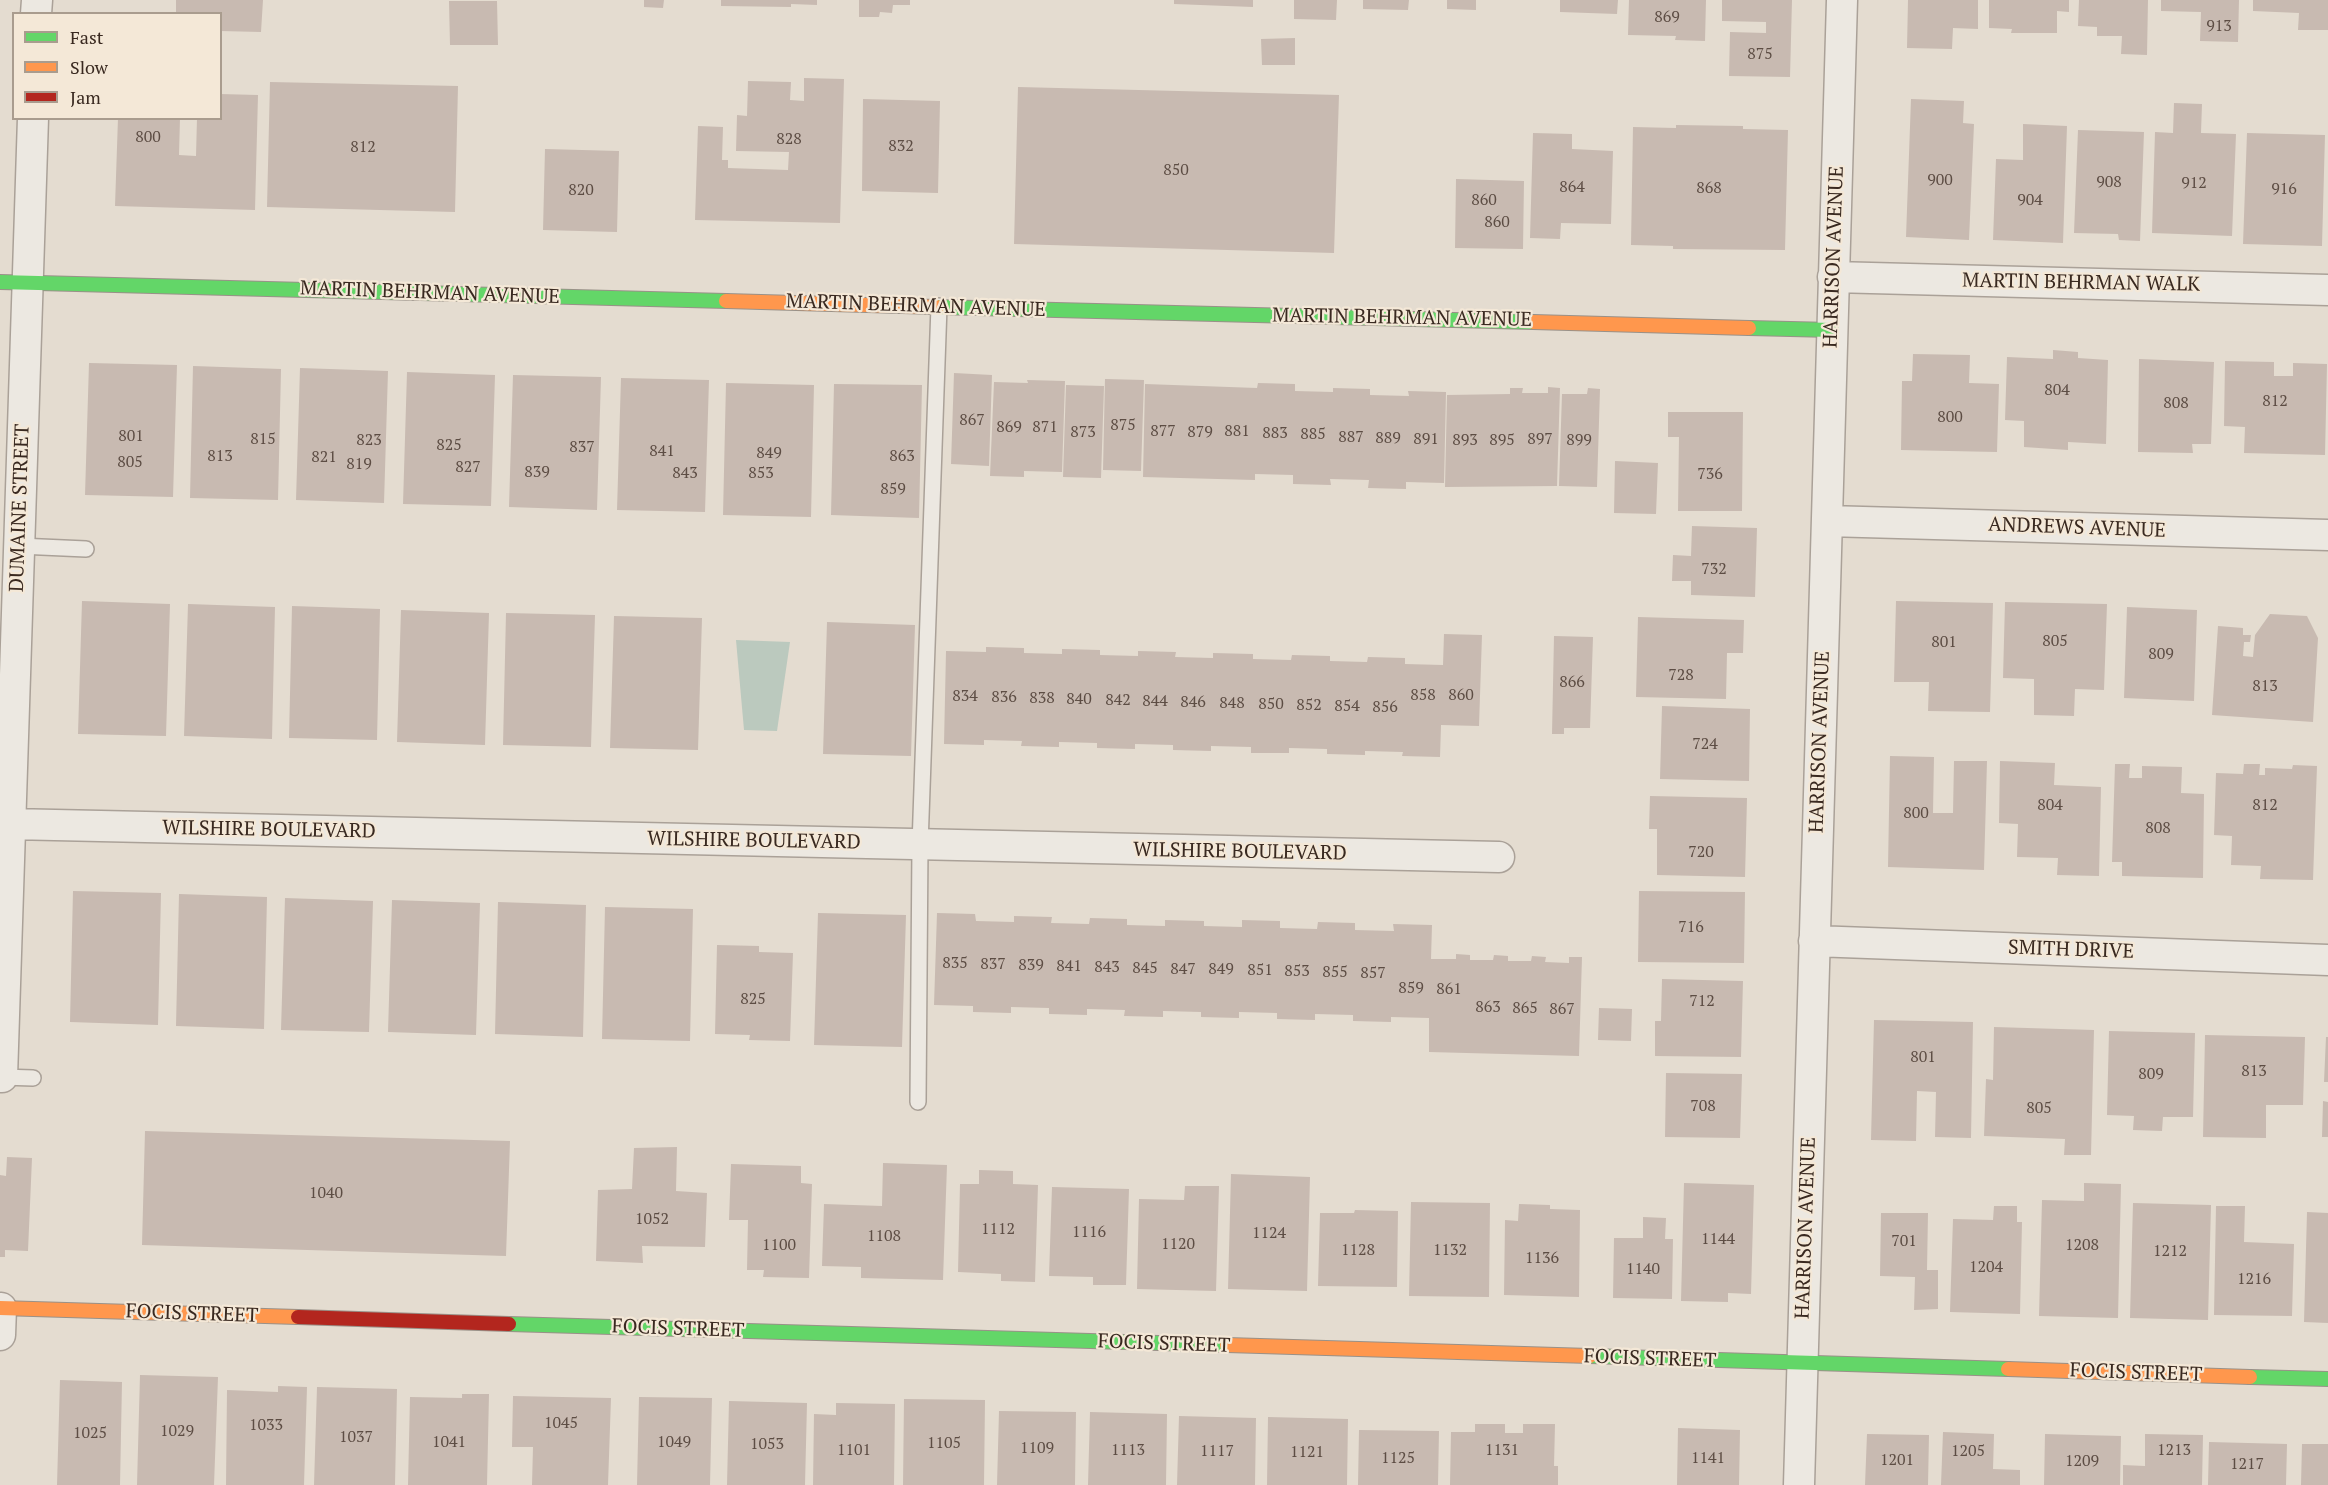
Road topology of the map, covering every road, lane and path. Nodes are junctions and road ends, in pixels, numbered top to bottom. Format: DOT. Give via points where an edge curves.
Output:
graph roads {
  1 [pos="1842,0"];
  2 [pos="33,120"];
  3 [pos="1833,277"];
  4 [pos="14,282"];
  5 [pos="2328,290"];
  6 [pos="939,306"];
  7 [pos="1832,330"];
  8 [pos="1827,521"];
  9 [pos="2328,535"];
  10 [pos="19,546"];
  11 [pos="86,549"];
  12 [pos="10,824"];
  13 [pos="920,845"];
  14 [pos="1499,857"];
  15 [pos="1814,940"];
  16 [pos="2328,960"];
  17 [pos="1,1076"];
  18 [pos="33,1078"];
  19 [pos="918,1102"];
  20 [pos="0,1317"];
  21 [pos="1803,1364"];
  22 [pos="2328,1379"];
  23 [pos="1799,1485"];
  1 -- 3 [label="street, HARRISON AVENUE"];
  2 -- 4 [label="street, DUMAINE STREET"];
  3 -- 5 [label="street, MARTIN BEHRMAN WALK"];
  3 -- 7 [label="street, HARRISON AVENUE"];
  4 -- 6 [label="street, MARTIN BEHRMAN AVENUE"];
  4 -- 10 [label="street, DUMAINE STREET"];
  6 -- 7 [label="street, MARTIN BEHRMAN AVENUE"];
  6 -- 13 [label="lane"];
  7 -- 8 [label="street, HARRISON AVENUE"];
  8 -- 9 [label="street, ANDREWS AVENUE"];
  8 -- 15 [label="street, HARRISON AVENUE"];
  10 -- 11 [label="lane"];
  10 -- 12 [label="street, DUMAINE STREET"];
  12 -- 13 [label="street, WILSHIRE BOULEVARD"];
  12 -- 17 [label="street, DUMAINE STREET"];
  13 -- 14 [label="street, WILSHIRE BOULEVARD"];
  13 -- 19 [label="lane"];
  15 -- 16 [label="street, SMITH DRIVE"];
  15 -- 21 [label="street, HARRISON AVENUE"];
  17 -- 18 [label="lane"];
  20 -- 21 [label="street, FOCIS STREET"];
  21 -- 22 [label="street, FOCIS STREET"];
  21 -- 23 [label="street, HARRISON AVENUE"];
}
